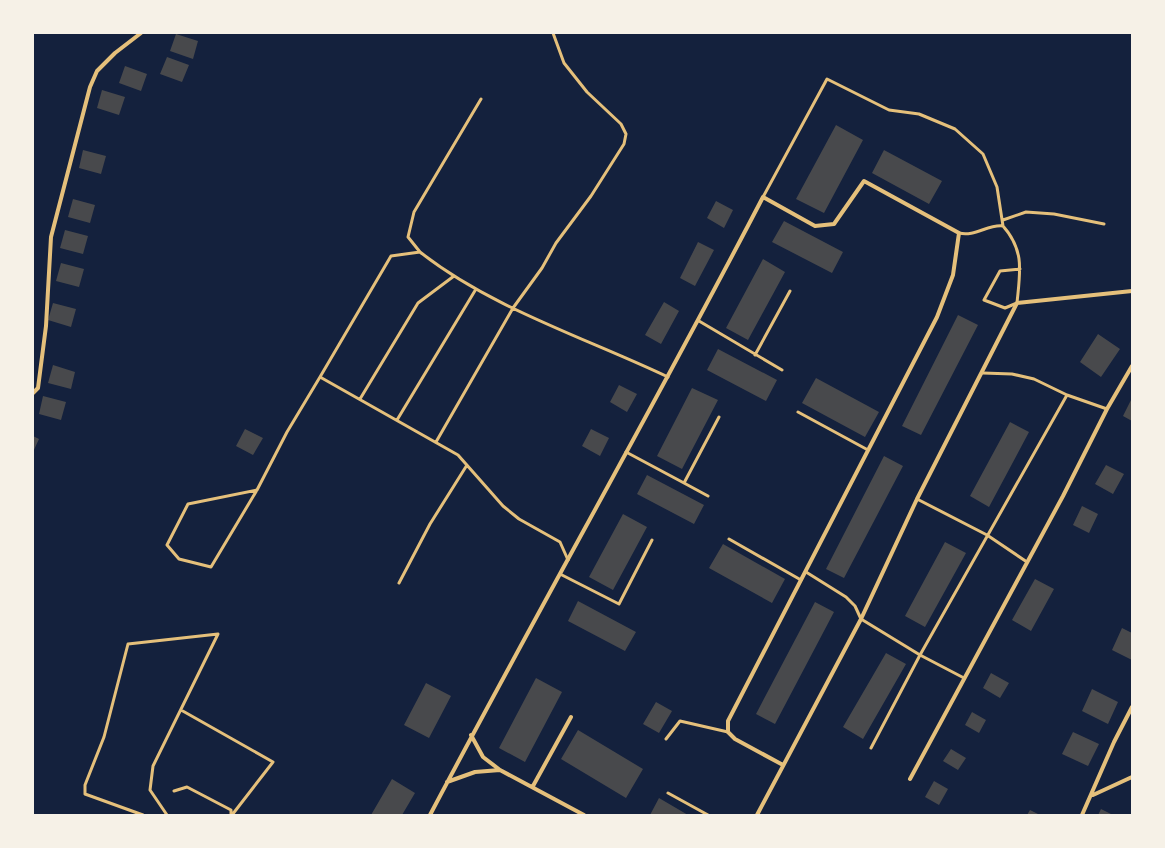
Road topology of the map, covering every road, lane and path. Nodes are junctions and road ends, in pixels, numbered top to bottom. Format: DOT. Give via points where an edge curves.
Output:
graph roads {
  1 [pos="141,33"];
  2 [pos="553,33"];
  3 [pos="481,99"];
  4 [pos="763,197"];
  5 [pos="1003,220"];
  6 [pos="1104,224"];
  7 [pos="1003,226"];
  8 [pos="959,233"];
  9 [pos="420,252"];
  10 [pos="1020,269"];
  11 [pos="454,276"];
  12 [pos="476,289"];
  13 [pos="790,291"];
  14 [pos="1132,291"];
  15 [pos="1018,303"];
  16 [pos="513,308"];
  17 [pos="699,321"];
  18 [pos="755,355"];
  19 [pos="1132,366"];
  20 [pos="782,370"];
  21 [pos="983,373"];
  22 [pos="668,377"];
  23 [pos="320,378"];
  24 [pos="33,393"];
  25 [pos="1067,395"];
  26 [pos="360,399"];
  27 [pos="1107,409"];
  28 [pos="798,412"];
  29 [pos="719,417"];
  30 [pos="397,420"];
  31 [pos="436,442"];
  32 [pos="868,450"];
  33 [pos="626,452"];
  34 [pos="467,464"];
  35 [pos="684,483"];
  36 [pos="257,490"];
  37 [pos="708,496"];
  38 [pos="918,499"];
  39 [pos="988,535"];
  40 [pos="652,540"];
  41 [pos="729,540"];
  42 [pos="568,560"];
  43 [pos="1027,562"];
  44 [pos="806,572"];
  45 [pos="560,574"];
  46 [pos="801,580"];
  47 [pos="399,583"];
  48 [pos="861,619"];
  49 [pos="920,655"];
  50 [pos="964,678"];
  51 [pos="1132,707"];
  52 [pos="181,710"];
  53 [pos="571,717"];
  54 [pos="728,732"];
  55 [pos="471,735"];
  56 [pos="666,739"];
  57 [pos="871,748"];
  58 [pos="783,765"];
  59 [pos="500,770"];
  60 [pos="1132,777"];
  61 [pos="910,780"];
  62 [pos="447,782"];
  63 [pos="533,786"];
  64 [pos="174,791"];
  65 [pos="668,793"];
  66 [pos="1092,795"];
  67 [pos="143,815"];
  68 [pos="167,815"];
  69 [pos="231,815"];
  70 [pos="430,815"];
  71 [pos="584,815"];
  72 [pos="708,815"];
  73 [pos="757,815"];
  74 [pos="1082,815"];
  1 -- 24 [label="street" via="96,70 90,87 51,237 43,349 38,388"];
  2 -- 16 [label="lane" via="564,63 587,92 620,124 626,134 624,144 613,163"];
  3 -- 9 [label="lane" via="414,212 408,237"];
  4 -- 5 [label="lane" via="827,79 889,110 919,114 956,129 983,154 997,187"];
  4 -- 8 [label="street" via="815,226 834,224 864,181"];
  4 -- 17 [label="street"];
  5 -- 6 [label="lane" via="1026,212 1054,214"];
  5 -- 7 [label="lane"];
  7 -- 8 [label="lane" via="997,225 967,235"];
  7 -- 10 [label="lane" via="1016,243"];
  8 -- 32 [label="street" via="953,275 937,317"];
  9 -- 11 [label="lane"];
  9 -- 23 [label="lane" via="391,256"];
  10 -- 15 [label="lane"];
  10 -- 15 [label="lane" via="1000,271 984,300 1005,308"];
  11 -- 12 [label="lane"];
  11 -- 26 [label="lane" via="418,303"];
  12 -- 16 [label="lane"];
  12 -- 30 [label="lane"];
  13 -- 18 [label="lane"];
  14 -- 15 [label="street"];
  15 -- 21 [label="street"];
  16 -- 22 [label="lane"];
  16 -- 31 [label="lane"];
  17 -- 18 [label="lane"];
  17 -- 22 [label="street"];
  18 -- 20 [label="lane"];
  19 -- 27 [label="street"];
  21 -- 25 [label="lane" via="1012,374 1034,379"];
  21 -- 38 [label="street"];
  22 -- 33 [label="street"];
  23 -- 26 [label="lane"];
  23 -- 36 [label="lane" via="287,432"];
  25 -- 27 [label="lane"];
  25 -- 39 [label="lane"];
  26 -- 30 [label="lane"];
  27 -- 43 [label="street"];
  28 -- 32 [label="lane"];
  29 -- 35 [label="lane"];
  30 -- 31 [label="lane"];
  31 -- 34 [label="lane" via="458,455"];
  32 -- 44 [label="street"];
  33 -- 35 [label="lane"];
  33 -- 42 [label="street"];
  34 -- 42 [label="lane" via="503,506 519,519 560,542"];
  34 -- 47 [label="lane" via="430,524"];
  35 -- 37 [label="lane"];
  36 -- 36 [label="lane" via="211,567 179,559 167,545 188,504"];
  38 -- 39 [label="lane"];
  38 -- 48 [label="street"];
  39 -- 43 [label="lane"];
  39 -- 49 [label="lane"];
  40 -- 45 [label="lane" via="619,604"];
  41 -- 46 [label="lane"];
  42 -- 45 [label="street"];
  43 -- 50 [label="street"];
  44 -- 46 [label="street"];
  44 -- 48 [label="lane" via="846,597 855,606"];
  45 -- 55 [label="street"];
  46 -- 54 [label="street" via="728,721"];
  48 -- 49 [label="lane"];
  48 -- 58 [label="street"];
  49 -- 50 [label="lane"];
  49 -- 57 [label="lane"];
  50 -- 61 [label="street"];
  51 -- 66 [label="street"];
  52 -- 67 [label="lane" via="218,634 128,644 104,737 85,785 85,794"];
  52 -- 68 [label="lane" via="153,766 150,790"];
  52 -- 69 [label="lane" via="273,762"];
  53 -- 63 [label="street"];
  54 -- 56 [label="lane" via="680,721"];
  54 -- 58 [label="street" via="735,739"];
  55 -- 59 [label="street" via="483,757"];
  55 -- 62 [label="street"];
  58 -- 73 [label="street"];
  59 -- 62 [label="street" via="475,772"];
  59 -- 63 [label="street"];
  60 -- 66 [label="street"];
  62 -- 70 [label="street"];
  63 -- 71 [label="street"];
  64 -- 69 [label="lane" via="187,787 231,810"];
  65 -- 72 [label="lane"];
  66 -- 74 [label="street"];
}
